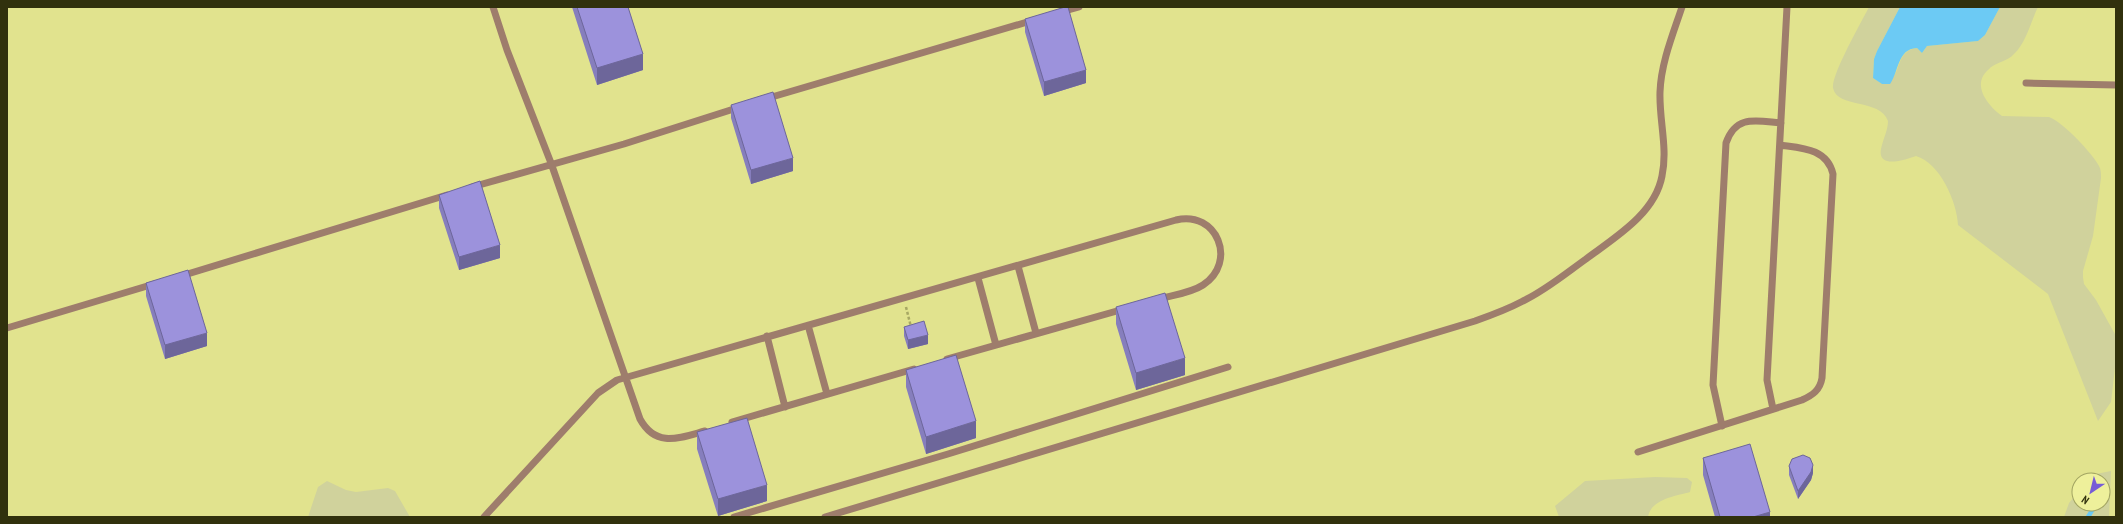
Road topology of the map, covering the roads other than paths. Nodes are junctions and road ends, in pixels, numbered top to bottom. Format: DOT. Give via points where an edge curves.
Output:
graph roads {
  1 [pos="493,7"];
  2 [pos="1079,7"];
  3 [pos="1682,7"];
  4 [pos="1787,7"];
  5 [pos="1056,14"];
  6 [pos="1041,18"];
  7 [pos="2026,84"];
  8 [pos="2116,85"];
  9 [pos="755,102"];
  10 [pos="748,104"];
  11 [pos="1781,123"];
  12 [pos="1780,145"];
  13 [pos="551,163"];
  14 [pos="461,191"];
  15 [pos="453,193"];
  16 [pos="1018,266"];
  17 [pos="176,277"];
  18 [pos="978,278"];
  19 [pos="161,282"];
  20 [pos="1148,302"];
  21 [pos="1133,306"];
  22 [pos="808,325"];
  23 [pos="7,328"];
  24 [pos="1036,333"];
  25 [pos="767,336"];
  26 [pos="996,345"];
  27 [pos="937,362"];
  28 [pos="922,366"];
  29 [pos="1228,367"];
  30 [pos="625,378"];
  31 [pos="826,394"];
  32 [pos="785,407"];
  33 [pos="1773,409"];
  34 [pos="726,424"];
  35 [pos="1722,426"];
  36 [pos="711,429"];
  37 [pos="1638,452"];
  38 [pos="484,517"];
  39 [pos="734,517"];
  40 [pos="824,517"];
  1 -- 13 [label="lane"];
  2 -- 5 [label="lane"];
  3 -- 40 [label="lane" via="1661,81 1663,166 1656,193 1642,213 1622,231 1535,295 1501,312 1475,321"];
  4 -- 11 [label="lane"];
  6 -- 9 [label="lane"];
  7 -- 8 [label="lane"];
  10 -- 13 [label="lane" via="624,144"];
  11 -- 12 [label="lane"];
  11 -- 35 [label="lane" via="1746,121 1735,127 1726,143 1713,385"];
  12 -- 33 [label="lane" via="1767,380"];
  12 -- 33 [label="lane" via="1820,154 1830,165 1833,179 1821,382 1815,393 1807,398"];
  13 -- 14 [label="lane"];
  13 -- 30 [label="lane"];
  15 -- 17 [label="lane"];
  16 -- 18 [label="lane"];
  16 -- 20 [label="lane" via="1181,218 1190,218 1204,224 1216,234 1221,247 1220,261 1214,274 1199,287"];
  16 -- 24 [label="lane"];
  18 -- 22 [label="lane"];
  18 -- 26 [label="lane"];
  19 -- 23 [label="lane"];
  21 -- 24 [label="lane"];
  22 -- 25 [label="lane"];
  22 -- 31 [label="lane"];
  24 -- 26 [label="lane"];
  25 -- 30 [label="lane"];
  25 -- 32 [label="lane"];
  26 -- 27 [label="lane"];
  28 -- 31 [label="lane"];
  29 -- 39 [label="lane"];
  30 -- 36 [label="lane" via="640,419 653,434 675,439"];
  30 -- 38 [label="lane" via="603,388"];
  31 -- 32 [label="lane"];
  32 -- 34 [label="lane"];
  33 -- 35 [label="lane"];
  35 -- 37 [label="lane"];
}
